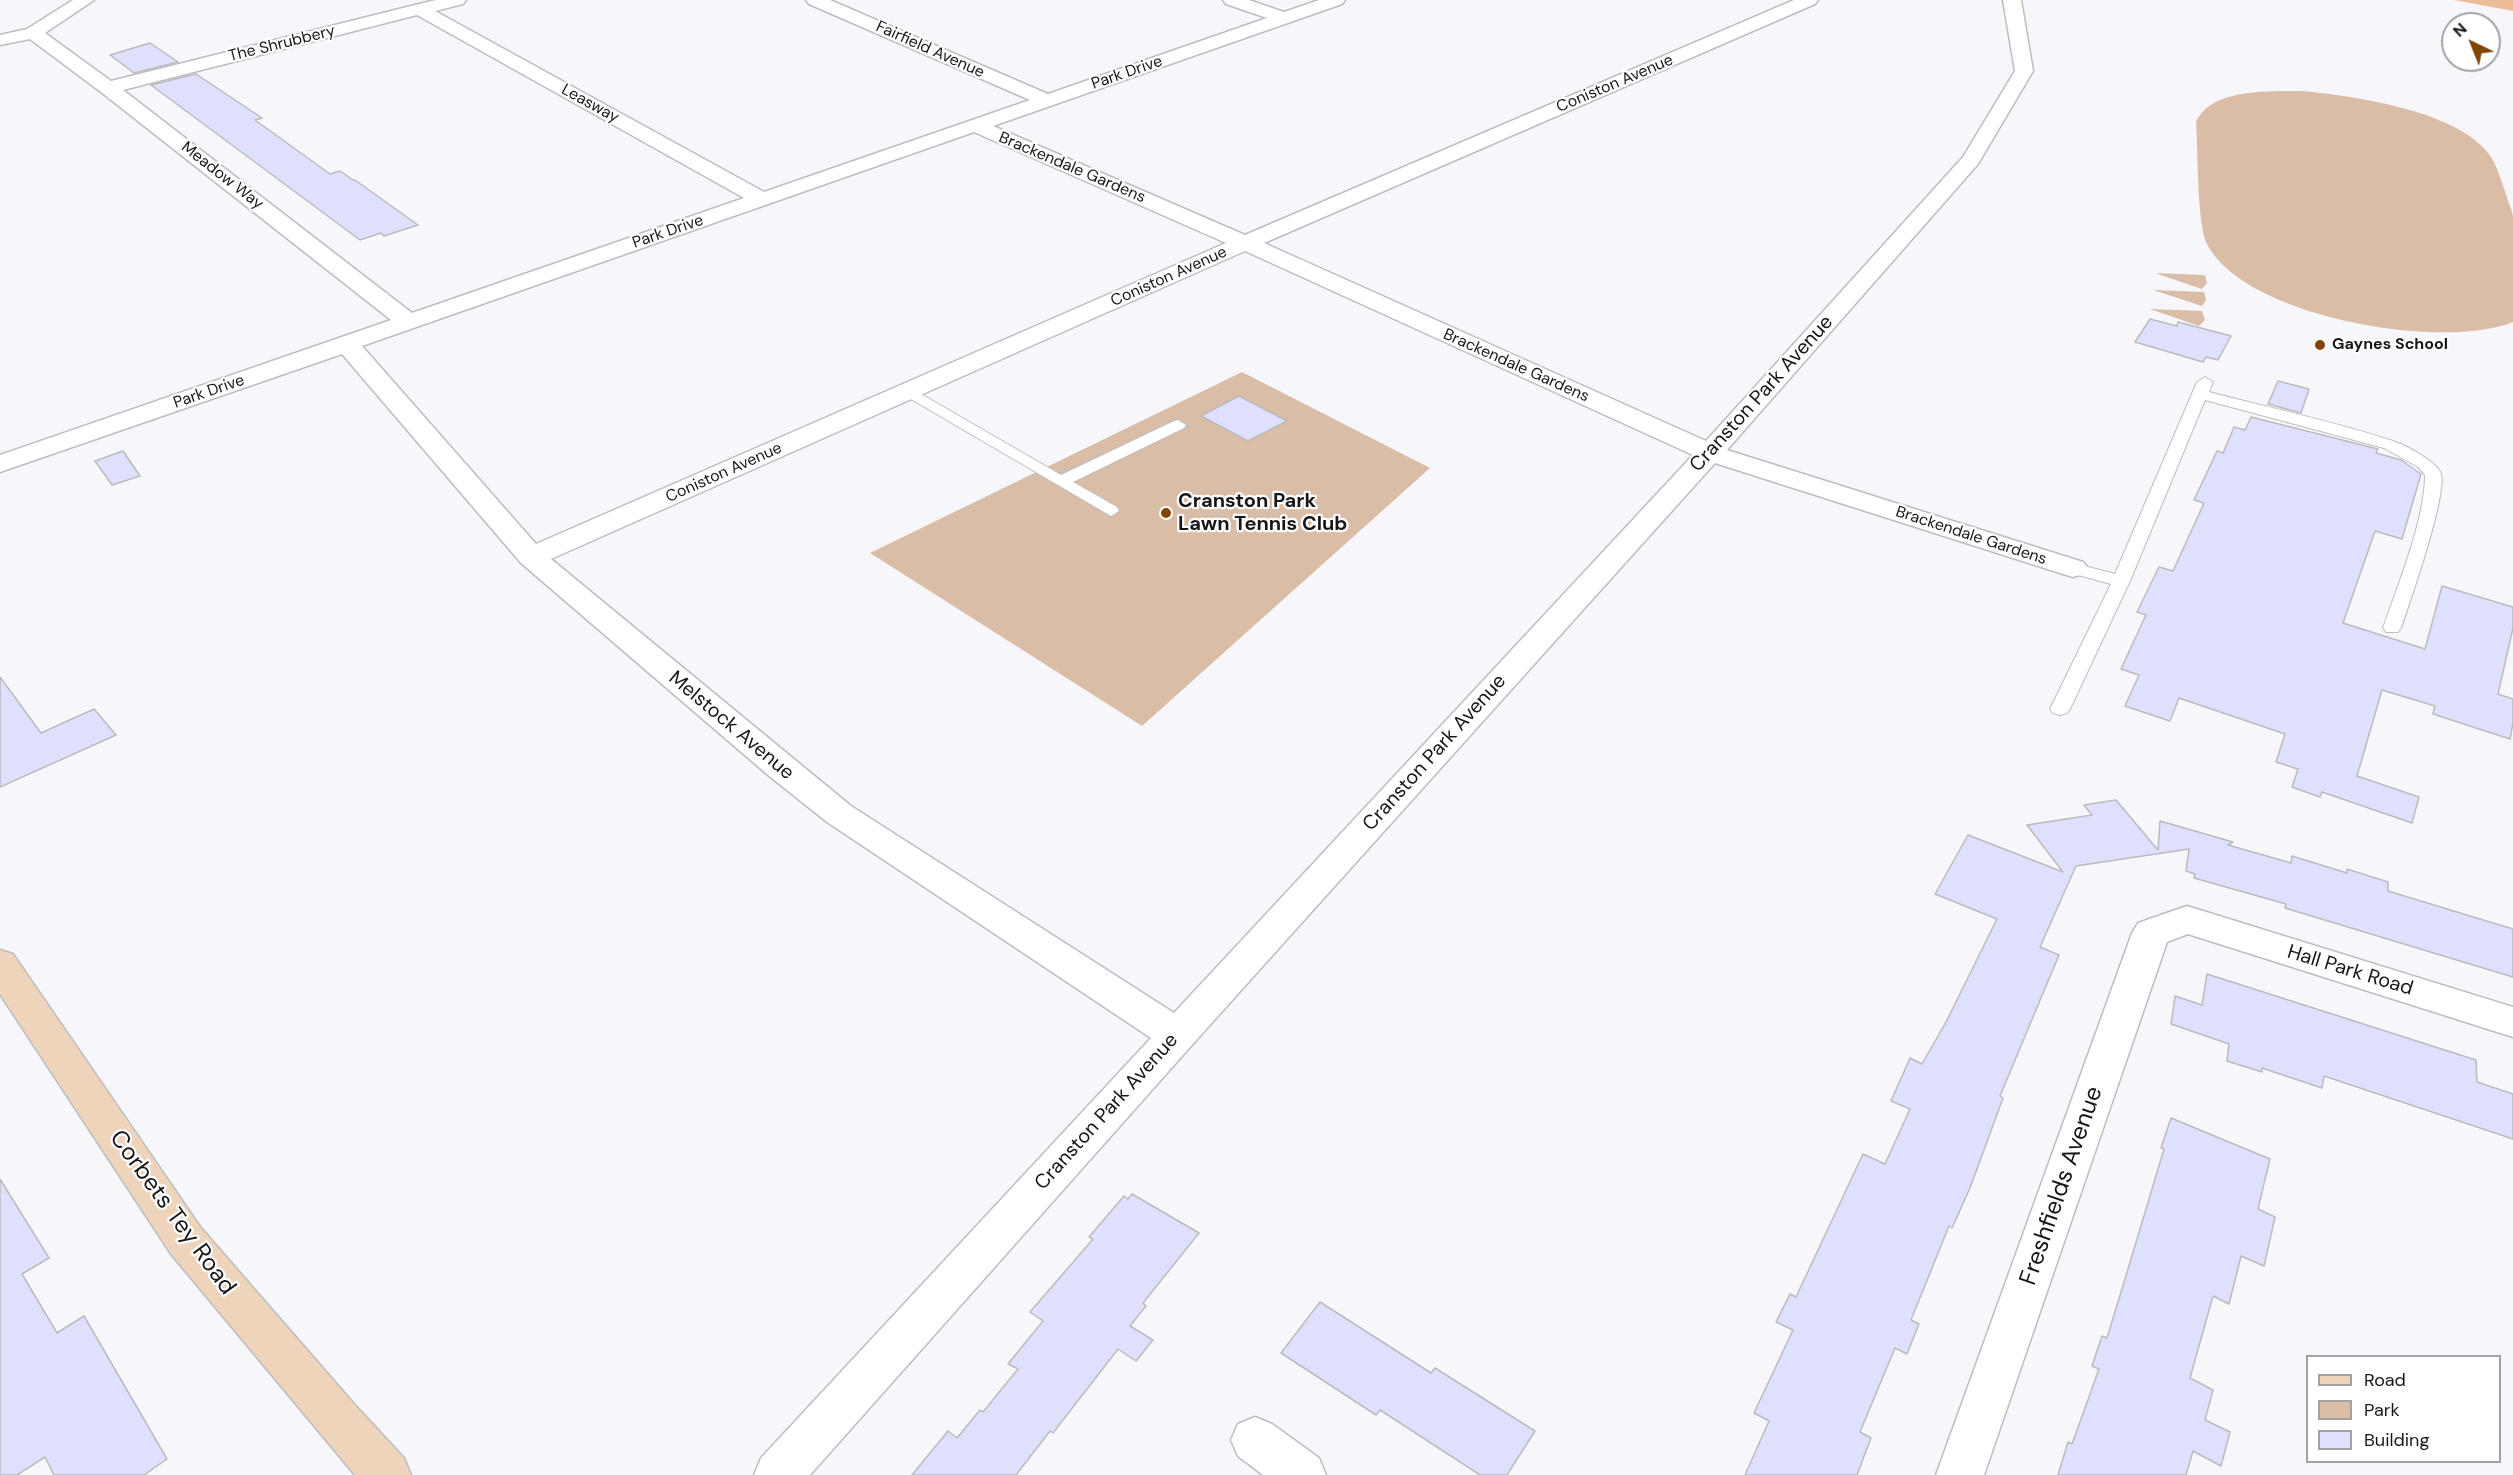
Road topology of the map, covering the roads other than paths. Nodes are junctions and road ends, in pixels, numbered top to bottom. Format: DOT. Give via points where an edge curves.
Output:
graph roads {
  1 [pos="85,0"];
  2 [pos="457,0"];
  3 [pos="815,0"];
  4 [pos="1232,0"];
  5 [pos="1336,0"];
  6 [pos="1809,0"];
  7 [pos="2012,0"];
  8 [pos="419,9"];
  9 [pos="1283,18"];
  10 [pos="33,33"];
  11 [pos="0,40"];
  12 [pos="108,88"];
  13 [pos="1046,100"];
  14 [pos="974,126"];
  15 [pos="761,199"];
  16 [pos="1245,243"];
  17 [pos="409,322"];
  18 [pos="347,344"];
  19 [pos="909,392"];
  20 [pos="1178,425"];
  21 [pos="1710,453"];
  22 [pos="0,464"];
  23 [pos="1061,481"];
  24 [pos="1111,511"];
  25 [pos="531,558"];
  26 [pos="2073,568"];
  27 [pos="2121,581"];
  28 [pos="2392,628"];
  29 [pos="2060,709"];
  30 [pos="2187,920"];
  31 [pos="0,964"];
  32 [pos="2513,1022"];
  33 [pos="1177,1035"];
  34 [pos="1255,1440"];
  35 [pos="387,1475"];
  36 [pos="778,1475"];
  37 [pos="1302,1475"];
  38 [pos="1960,1475"];
  1 -- 10 [label="street"];
  2 -- 8 [label="street, The Shrubbery"];
  3 -- 13 [label="street, Fairfield Avenue"];
  4 -- 9 [label="street"];
  5 -- 9 [label="street, Park Drive"];
  6 -- 16 [label="street, Coniston Avenue"];
  7 -- 21 [label="street, Cranston Park Avenue" via="2024,71 1971,160"];
  8 -- 12 [label="street, The Shrubbery"];
  8 -- 15 [label="street, Leasway"];
  9 -- 13 [label="street, Park Drive"];
  10 -- 11 [label="street"];
  10 -- 12 [label="street, Meadow Way"];
  12 -- 17 [label="street, Meadow Way"];
  13 -- 14 [label="street, Park Drive"];
  14 -- 15 [label="street, Park Drive"];
  14 -- 16 [label="street, Brackendale Gardens"];
  15 -- 17 [label="street, Park Drive"];
  16 -- 19 [label="street, Coniston Avenue"];
  16 -- 21 [label="street, Brackendale Gardens"];
  17 -- 18 [label="street, Park Drive"];
  18 -- 22 [label="street, Park Drive"];
  18 -- 25 [label="street, Melstock Avenue"];
  19 -- 23 [label="lane"];
  19 -- 25 [label="street, Coniston Avenue"];
  20 -- 23 [label="lane"];
  21 -- 26 [label="street, Brackendale Gardens"];
  21 -- 33 [label="street, Cranston Park Avenue"];
  23 -- 24 [label="lane"];
  25 -- 33 [label="street, Melstock Avenue" via="839,814"];
  26 -- 27 [label="lane"];
  27 -- 28 [label="lane" via="2203,388 2390,445 2424,464 2433,474 2433,491"];
  27 -- 29 [label="lane"];
  30 -- 32 [label="street, Hall Park Road"];
  30 -- 38 [label="street, Freshfields Avenue" via="2151,933"];
  31 -- 35 [label="main road, Corbets Tey Road" via="186,1241"];
  33 -- 36 [label="street, Cranston Park Avenue"];
  34 -- 37 [label="street"];
}
